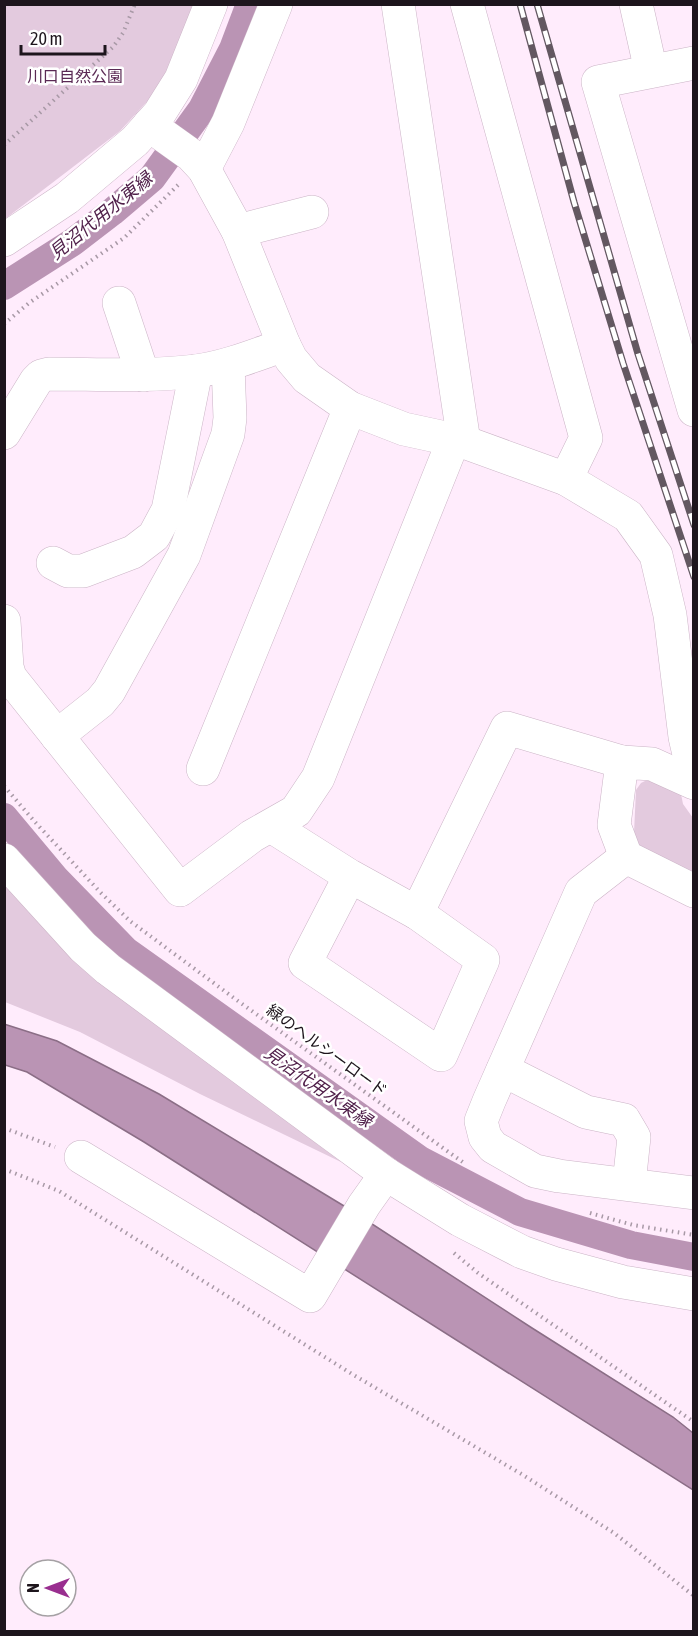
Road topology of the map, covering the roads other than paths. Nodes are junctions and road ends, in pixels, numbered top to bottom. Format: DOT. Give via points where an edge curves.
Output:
graph roads {
  1 [pos="211,4"];
  2 [pos="276,4"];
  3 [pos="398,4"];
  4 [pos="467,4"];
  5 [pos="636,4"];
  6 [pos="693,63"];
  7 [pos="651,71"];
  8 [pos="157,130"];
  9 [pos="197,162"];
  10 [pos="312,212"];
  11 [pos="238,231"];
  12 [pos="4,240"];
  13 [pos="119,303"];
  14 [pos="284,345"];
  15 [pos="228,364"];
  16 [pos="196,371"];
  17 [pos="143,375"];
  18 [pos="350,408"];
  19 [pos="693,409"];
  20 [pos="4,433"];
  21 [pos="459,441"];
  22 [pos="566,479"];
  23 [pos="53,563"];
  24 [pos="4,621"];
  25 [pos="57,736"];
  26 [pos="622,762"];
  27 [pos="203,769"];
  28 [pos="693,777"];
  29 [pos="693,783"];
  30 [pos="271,826"];
  31 [pos="626,857"];
  32 [pos="4,860"];
  33 [pos="350,876"];
  34 [pos="693,891"];
  35 [pos="417,913"];
  36 [pos="502,1070"];
  37 [pos="81,1157"];
  38 [pos="386,1174"];
  39 [pos="629,1185"];
  40 [pos="693,1193"];
  41 [pos="693,1294"];
  1 -- 8 [label="street" via="181,79 159,114"];
  2 -- 9 [label="street" via="228,123"];
  3 -- 21 [label="street"];
  4 -- 22 [label="street" via="586,438"];
  5 -- 7 [label="street"];
  6 -- 7 [label="street"];
  7 -- 19 [label="street" via="598,82"];
  8 -- 9 [label="street"];
  8 -- 12 [label="street" via="135,141 67,198"];
  9 -- 11 [label="street"];
  10 -- 11 [label="street"];
  11 -- 14 [label="street"];
  13 -- 17 [label="street"];
  14 -- 15 [label="street"];
  14 -- 18 [label="street" via="307,378"];
  15 -- 16 [label="street"];
  15 -- 25 [label="street" via="228,434 184,555 109,692"];
  16 -- 17 [label="street"];
  16 -- 23 [label="street" via="168,510 154,536 133,552 83,571 68,571"];
  17 -- 20 [label="street" via="41,376"];
  18 -- 21 [label="street" via="404,429"];
  18 -- 27 [label="street"];
  21 -- 22 [label="street"];
  21 -- 30 [label="street" via="318,778 296,811"];
  22 -- 28 [label="street" via="628,516 656,555 670,615"];
  24 -- 25 [label="street" via="10,677"];
  25 -- 30 [label="street" via="180,890"];
  26 -- 29 [label="street" via="652,764"];
  26 -- 31 [label="street" via="614,825"];
  26 -- 35 [label="street" via="507,728"];
  30 -- 33 [label="street"];
  31 -- 34 [label="street"];
  31 -- 36 [label="street" via="581,892"];
  32 -- 38 [label="street" via="108,969"];
  33 -- 35 [label="street"];
  33 -- 35 [label="street" via="305,963 441,1055 483,960"];
  36 -- 39 [label="street" via="586,1112 624,1120 634,1137"];
  36 -- 39 [label="street" via="481,1121 485,1137 493,1147 535,1171"];
  37 -- 38 [label="street" via="310,1296"];
  38 -- 41 [label="street" via="460,1220 522,1252 623,1282"];
  39 -- 40 [label="street"];
}
